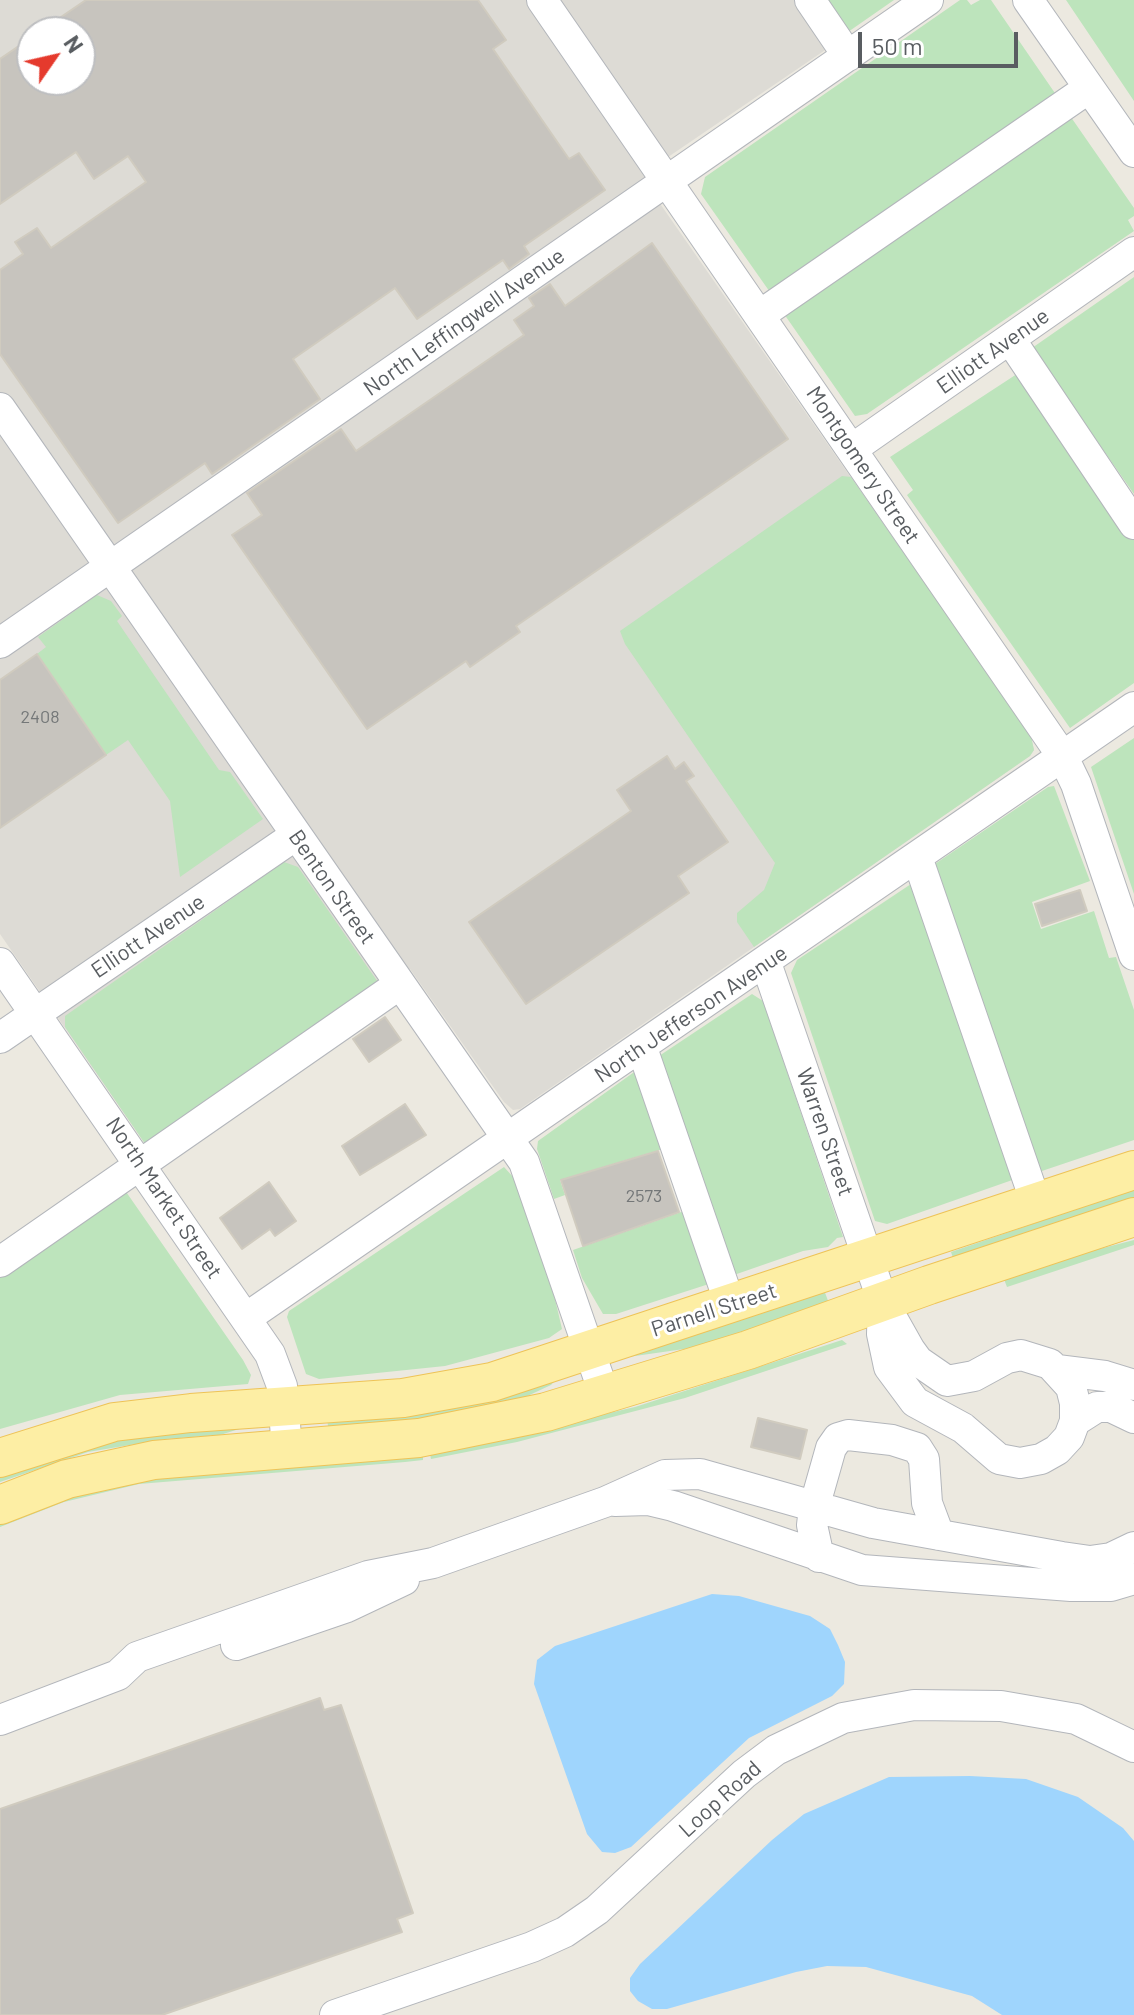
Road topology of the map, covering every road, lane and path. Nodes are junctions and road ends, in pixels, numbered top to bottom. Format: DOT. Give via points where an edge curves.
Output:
graph roads {
  1 [pos="542,0"];
  2 [pos="810,0"];
  3 [pos="928,0"];
  4 [pos="1028,0"];
  5 [pos="848,56"];
  6 [pos="1089,88"];
  7 [pos="1134,152"];
  8 [pos="668,181"];
  9 [pos="1134,252"];
  10 [pos="760,315"];
  11 [pos="1010,339"];
  12 [pos="0,408"];
  13 [pos="852,449"];
  14 [pos="1134,524"];
  15 [pos="110,567"];
  16 [pos="0,643"];
  17 [pos="1134,707"];
  18 [pos="1063,757"];
  19 [pos="296,835"];
  20 [pos="917,857"];
  21 [pos="1134,955"];
  22 [pos="0,963"];
  23 [pos="766,963"];
  24 [pos="400,984"];
  25 [pos="36,1013"];
  26 [pos="0,1038"];
  27 [pos="642,1048"];
  28 [pos="507,1137"];
  29 [pos="141,1163"];
  30 [pos="1134,1170"];
  31 [pos="1036,1203"];
  32 [pos="1134,1217"];
  33 [pos="868,1260"];
  34 [pos="0,1262"];
  35 [pos="883,1302"];
  36 [pos="730,1304"];
  37 [pos="246,1318"];
  38 [pos="591,1352"];
  39 [pos="1057,1370"];
  40 [pos="1134,1385"];
  41 [pos="605,1396"];
  42 [pos="285,1405"];
  43 [pos="1134,1418"];
  44 [pos="1075,1421"];
  45 [pos="287,1449"];
  46 [pos="0,1458"];
  47 [pos="605,1502"];
  48 [pos="0,1505"];
  49 [pos="814,1508"];
  50 [pos="939,1535"];
  51 [pos="998,1546"];
  52 [pos="1134,1547"];
  53 [pos="819,1557"];
  54 [pos="1134,1579"];
  55 [pos="995,1581"];
  56 [pos="0,1720"];
  57 [pos="1134,1747"];
  58 [pos="335,2015"];
  1 -- 8 [label="street, Montgomery Street"];
  2 -- 5 [label="street"];
  3 -- 5 [label="street, North Leffingwell Avenue"];
  4 -- 6 [label="street"];
  5 -- 8 [label="street, North Leffingwell Avenue"];
  6 -- 7 [label="street"];
  6 -- 10 [label="street"];
  8 -- 10 [label="street, Montgomery Street"];
  8 -- 15 [label="street, North Leffingwell Avenue"];
  9 -- 11 [label="street, Elliott Avenue"];
  10 -- 13 [label="street, Montgomery Street"];
  11 -- 13 [label="street, Elliott Avenue"];
  11 -- 14 [label="street"];
  12 -- 15 [label="street, Benton Street"];
  13 -- 18 [label="street, Montgomery Street"];
  15 -- 16 [label="street, North Leffingwell Avenue"];
  15 -- 19 [label="street, Benton Street"];
  17 -- 18 [label="street, North Jefferson Avenue"];
  18 -- 20 [label="street, North Jefferson Avenue"];
  18 -- 21 [label="street, Montgomery Street"];
  19 -- 24 [label="street, Benton Street"];
  19 -- 25 [label="street, Elliott Avenue"];
  20 -- 23 [label="street, North Jefferson Avenue"];
  20 -- 31 [label="street"];
  22 -- 25 [label="street, North Market Street"];
  23 -- 27 [label="street, North Jefferson Avenue"];
  23 -- 33 [label="street, Warren Street"];
  24 -- 28 [label="street, Benton Street"];
  24 -- 29 [label="street"];
  25 -- 26 [label="street, Elliott Avenue"];
  25 -- 29 [label="street, North Market Street"];
  27 -- 28 [label="street, North Jefferson Avenue"];
  27 -- 36 [label="street"];
  28 -- 37 [label="street, North Jefferson Avenue"];
  28 -- 38 [label="street, Benton Street" via="528,1171"];
  29 -- 34 [label="street"];
  29 -- 37 [label="street, North Market Street"];
  30 -- 31 [label="main road, Parnell Street"];
  31 -- 33 [label="main road, Parnell Street"];
  32 -- 35 [label="main road"];
  33 -- 35 [label="street, Warren Street"];
  33 -- 36 [label="main road, Parnell Street"];
  35 -- 39 [label="street" via="918,1361 947,1381 974,1376 1021,1355"];
  35 -- 41 [label="main road"];
  35 -- 44 [label="street" via="883,1341 899,1384 915,1402 963,1428 999,1459 1041,1459 1069,1437"];
  36 -- 38 [label="main road, Parnell Street"];
  37 -- 42 [label="street, North Market Street" via="276,1367"];
  38 -- 41 [label="street, Benton Street"];
  38 -- 42 [label="main road, Parnell Street" via="449,1392"];
  39 -- 40 [label="street"];
  39 -- 44 [label="street" via="1071,1387"];
  41 -- 45 [label="main road" via="419,1438"];
  42 -- 45 [label="street, North Market Street"];
  42 -- 46 [label="main road" via="114,1422"];
  43 -- 44 [label="street" via="1097,1407"];
  45 -- 48 [label="main road" via="113,1467"];
  47 -- 49 [label="street" via="645,1482 685,1473"];
  47 -- 53 [label="street" via="648,1500 673,1506"];
  47 -- 56 [label="street" via="433,1563 368,1576 150,1653 126,1664 118,1675"];
  49 -- 50 [label="street"];
  49 -- 50 [label="street" via="838,1438 859,1434 906,1443 924,1459 927,1503"];
  49 -- 53 [label="street"];
  50 -- 51 [label="street"];
  51 -- 52 [label="street" via="1090,1561"];
  51 -- 55 [label="street"];
  53 -- 55 [label="street" via="862,1570"];
  54 -- 55 [label="street" via="1111,1586"];
  57 -- 58 [label="street, Loop Road" via="1076,1719 1001,1706 914,1705 843,1718 776,1750 744,1774 597,1910 565,1932"];
}
